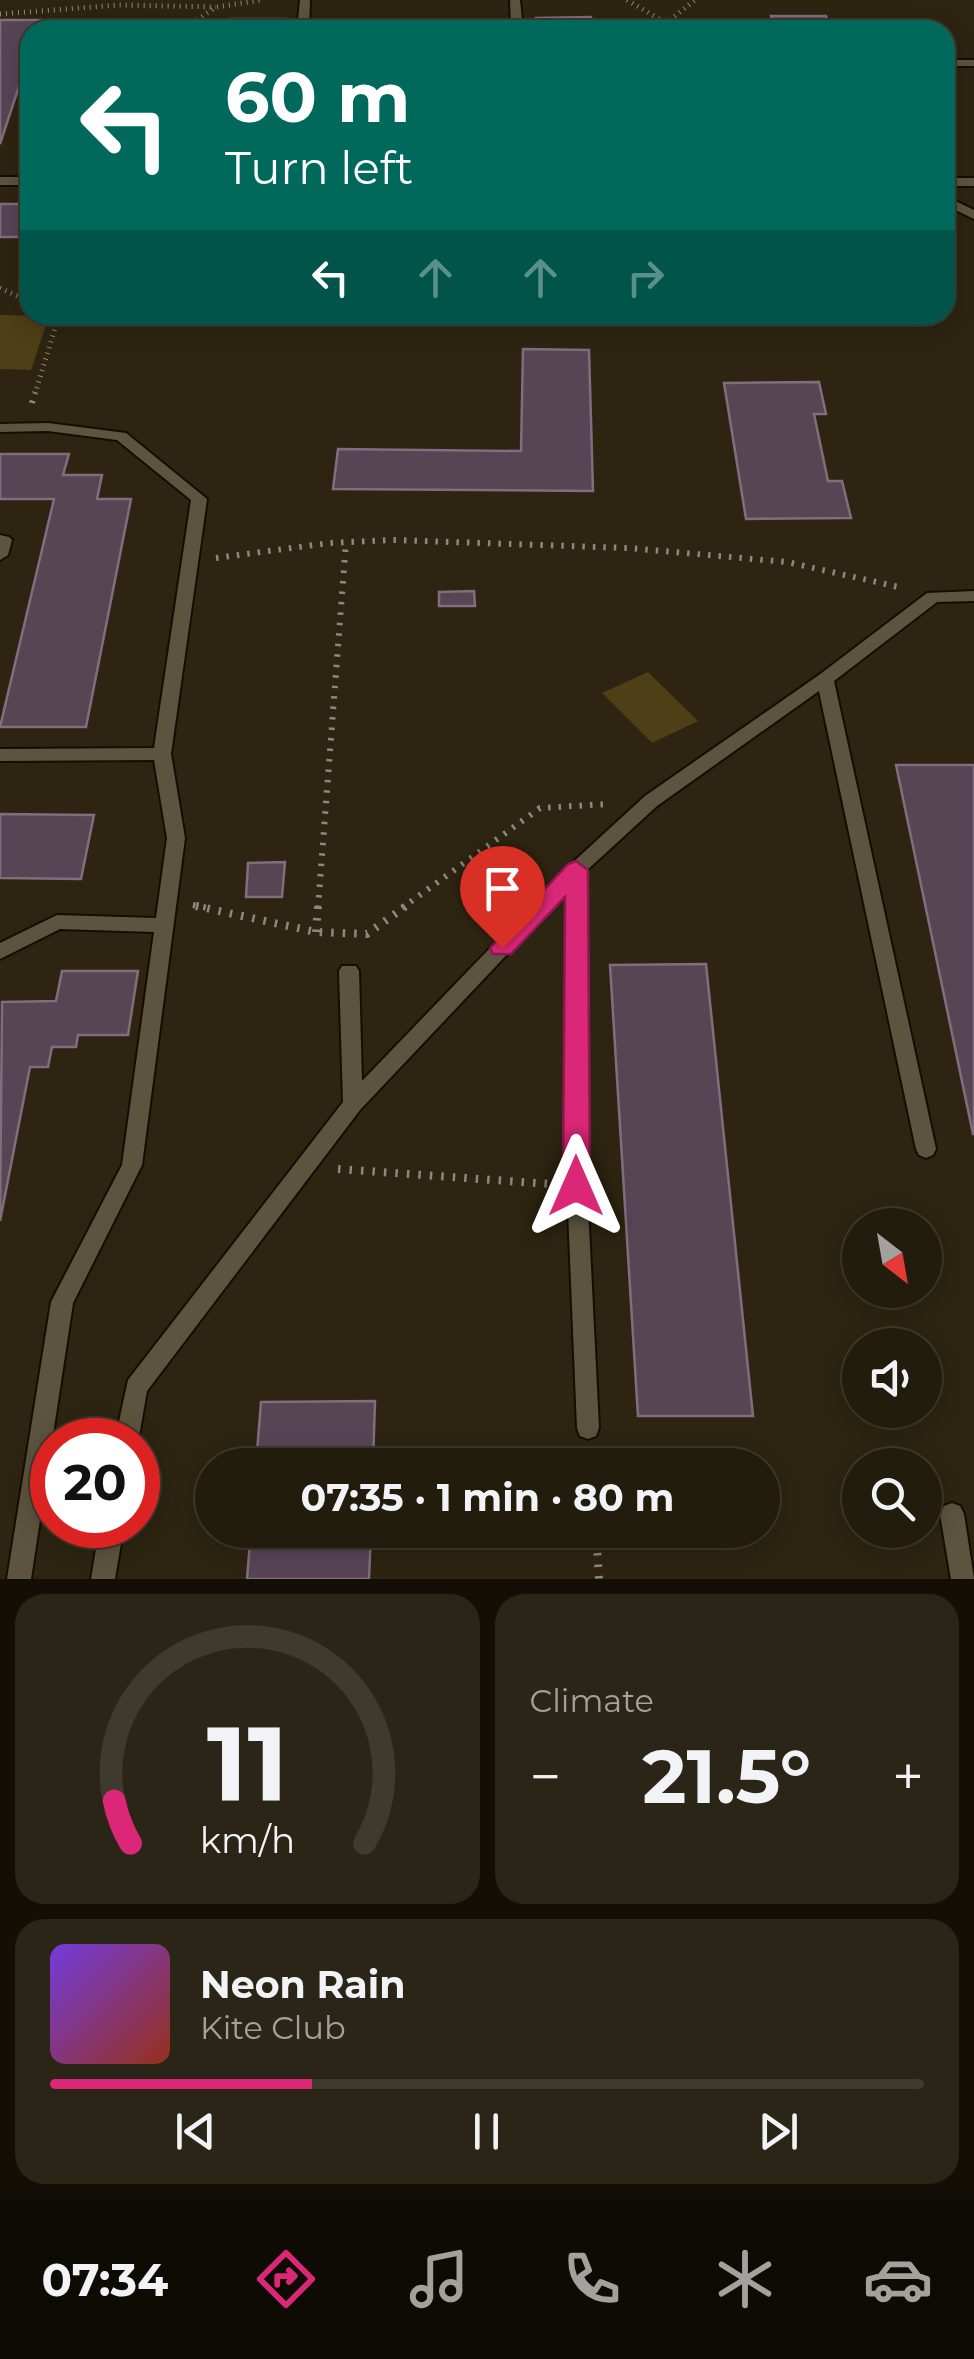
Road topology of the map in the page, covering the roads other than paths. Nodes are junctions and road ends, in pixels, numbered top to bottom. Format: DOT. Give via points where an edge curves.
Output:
graph roads {
  1 [pos="0,428"];
  2 [pos="0,540"];
  3 [pos="0,555"];
  4 [pos="974,596"];
  5 [pos="825,679"];
  6 [pos="162,754"];
  7 [pos="0,755"];
  8 [pos="576,870"];
  9 [pos="164,925"];
  10 [pos="0,952"];
  11 [pos="349,971"];
  12 [pos="353,1104"];
  13 [pos="926,1149"];
  14 [pos="131,1418"];
  15 [pos="588,1428"];
  16 [pos="952,1514"];
  17 [pos="108,1548"];
  18 [pos="19,1579"];
  19 [pos="103,1579"];
  20 [pos="963,1579"];
  1 -- 6 [label="lane" via="121,436 199,499"];
  2 -- 3 [label="lane"];
  4 -- 5 [label="lane" via="933,597"];
  5 -- 8 [label="lane" via="651,802"];
  5 -- 13 [label="lane"];
  6 -- 7 [label="lane"];
  6 -- 9 [label="lane" via="176,838"];
  8 -- 12 [label="lane"];
  8 -- 15 [label="lane" via="576,1186"];
  9 -- 10 [label="lane" via="56,922"];
  9 -- 18 [label="lane" via="132,1165 62,1302"];
  11 -- 12 [label="lane"];
  12 -- 14 [label="lane" via="136,1387"];
  16 -- 20 [label="lane"];
  17 -- 19 [label="lane"];
}
